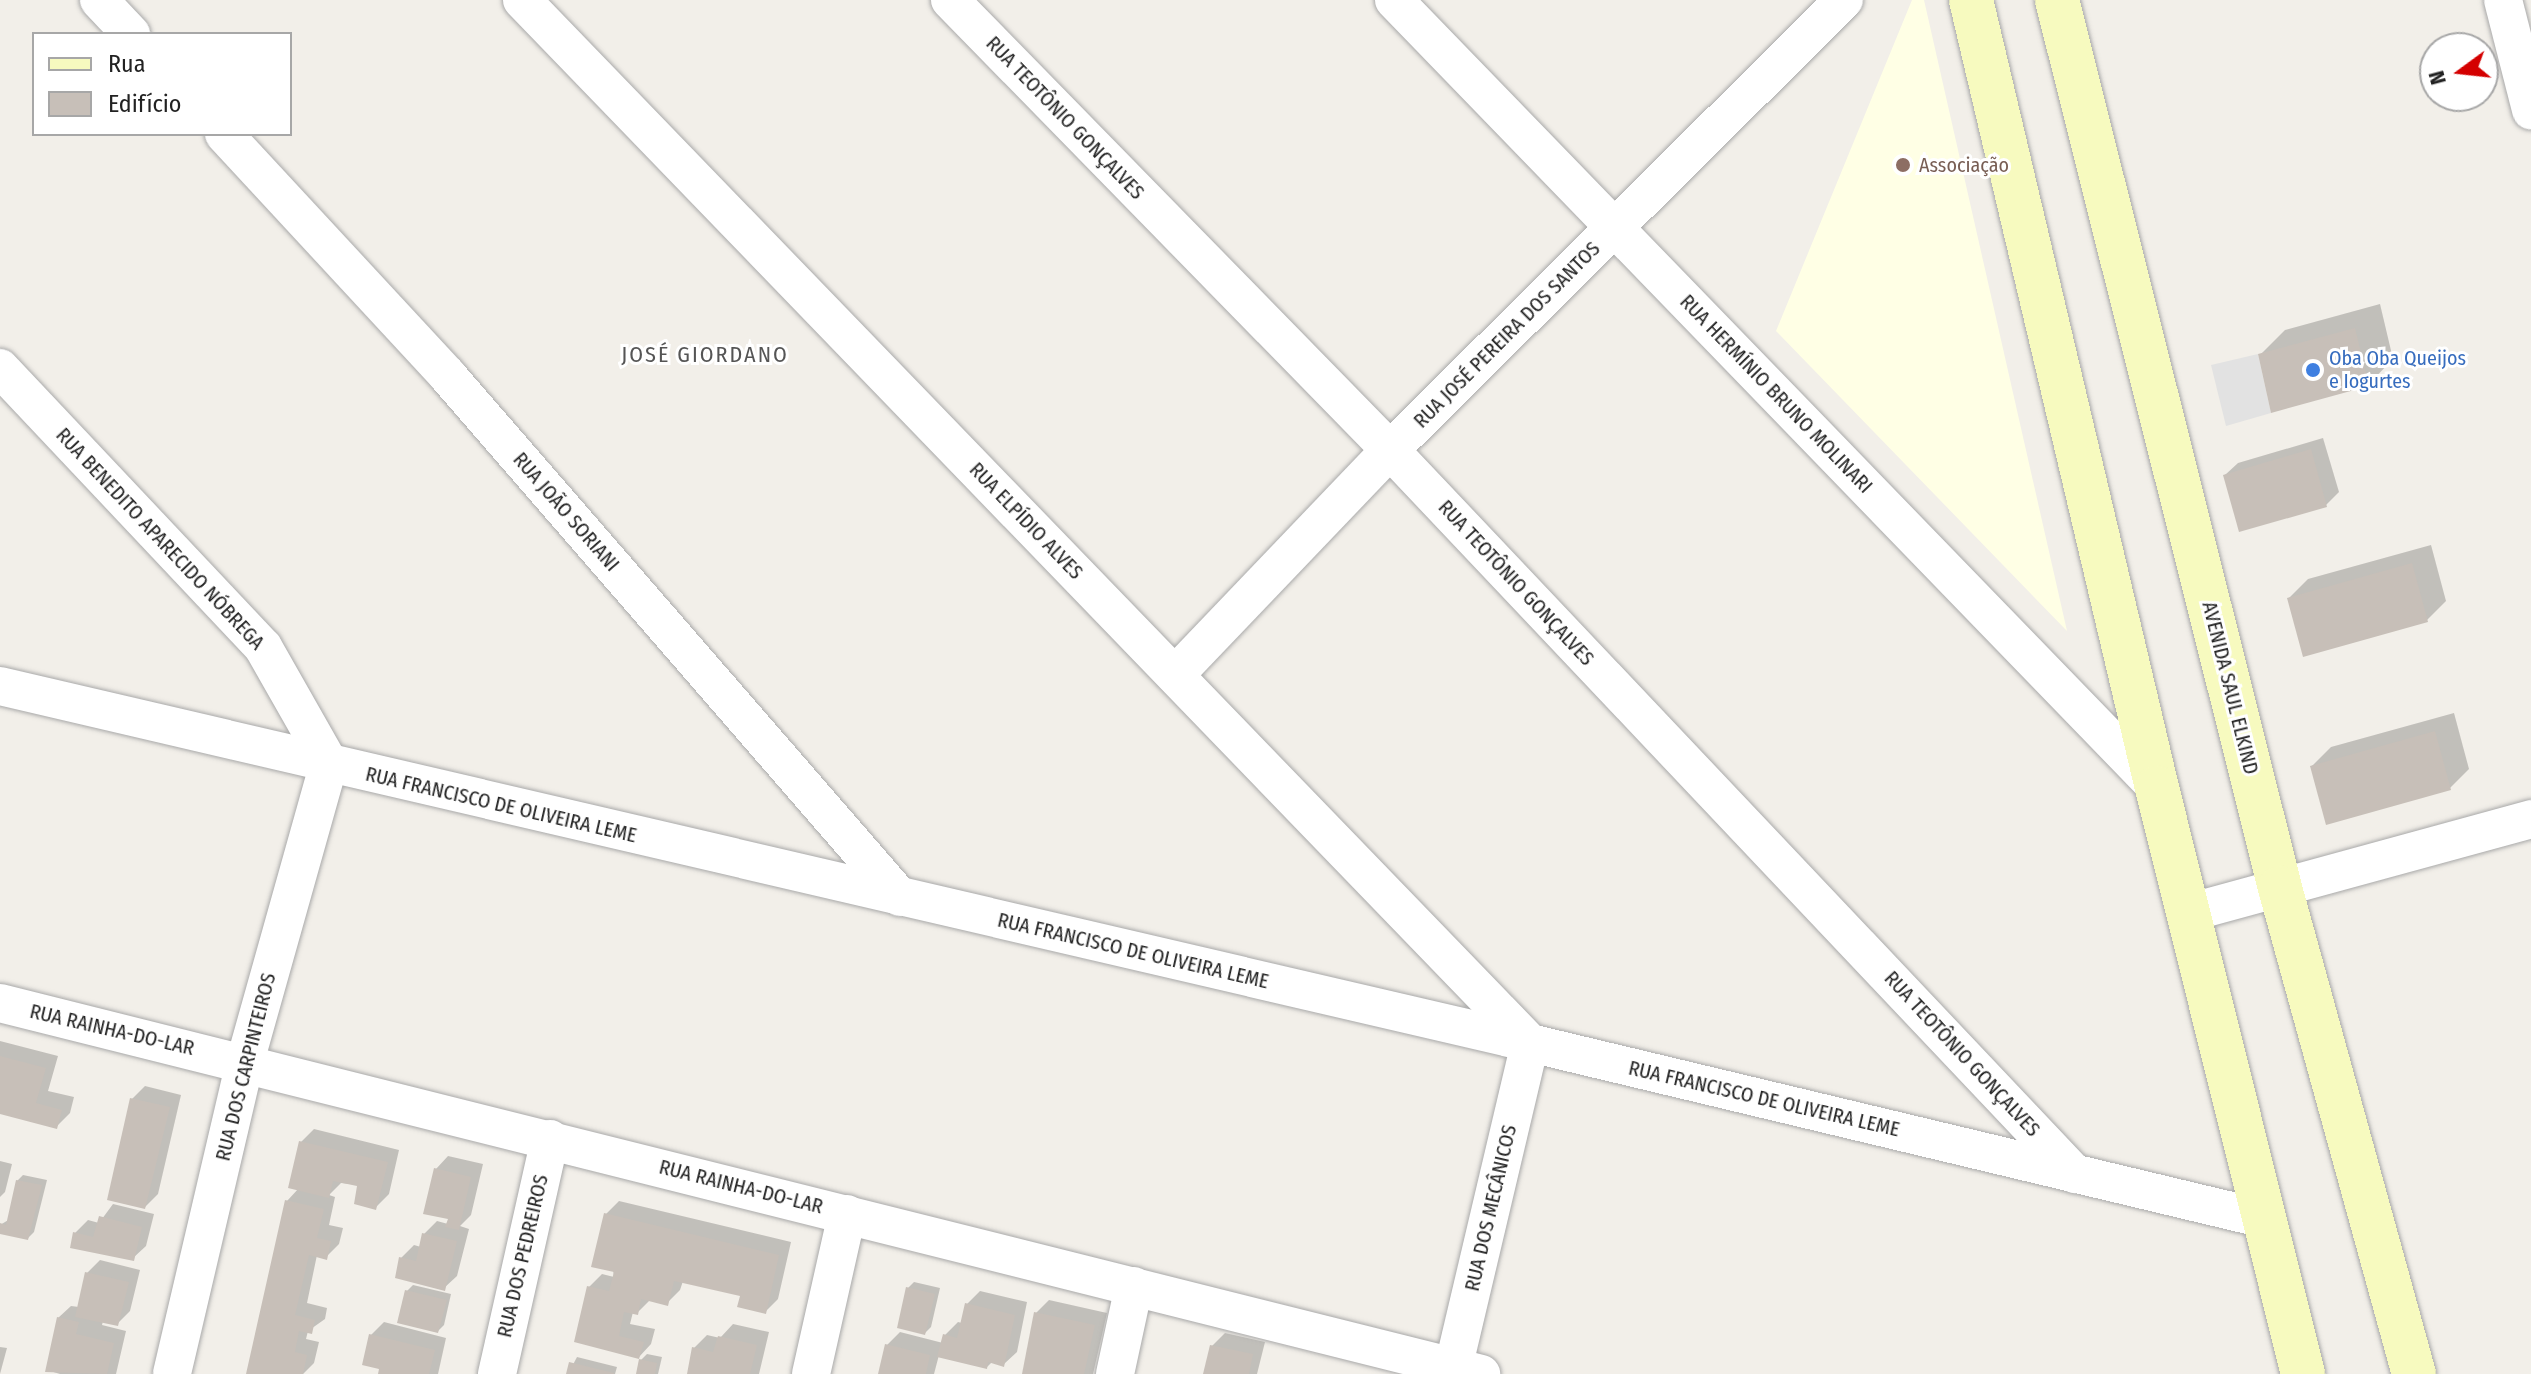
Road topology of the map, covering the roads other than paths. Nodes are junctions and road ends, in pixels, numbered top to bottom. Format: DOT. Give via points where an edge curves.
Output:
graph roads {
  1 [pos="99,0"];
  2 [pos="522,0"];
  3 [pos="950,0"];
  4 [pos="1394,0"];
  5 [pos="1971,0"];
  6 [pos="2057,0"];
  7 [pos="2503,0"];
  8 [pos="1831,4"];
  9 [pos="129,32"];
  10 [pos="2531,110"];
  11 [pos="226,136"];
  12 [pos="1615,228"];
  13 [pos="0,368"];
  14 [pos="1390,450"];
  15 [pos="1175,675"];
  16 [pos="0,686"];
  17 [pos="329,763"];
  18 [pos="2157,788"];
  19 [pos="2531,819"];
  20 [pos="2280,888"];
  21 [pos="900,897"];
  22 [pos="2188,913"];
  23 [pos="0,1003"];
  24 [pos="1530,1043"];
  25 [pos="245,1062"];
  26 [pos="550,1139"];
  27 [pos="2075,1174"];
  28 [pos="847,1214"];
  29 [pos="2265,1219"];
  30 [pos="1134,1286"];
  31 [pos="1462,1372"];
  32 [pos="172,1374"];
  33 [pos="497,1374"];
  34 [pos="811,1374"];
  35 [pos="1115,1374"];
  36 [pos="2303,1374"];
  37 [pos="2414,1374"];
  1 -- 9 [label="street"];
  2 -- 15 [label="street, RUA ELPÍDIO ALVES"];
  3 -- 14 [label="street, RUA TEOTÔNIO GONÇALVES"];
  4 -- 12 [label="street, RUA HERMÍNIO BRUNO MOLINARI"];
  5 -- 18 [label="main road"];
  6 -- 20 [label="main road, AVENIDA SAUL ELKIND"];
  7 -- 10 [label="street"];
  8 -- 12 [label="street, RUA JOSÉ PEREIRA DOS SANTOS"];
  11 -- 21 [label="street, RUA JOÃO SORIANI" via="447,375"];
  12 -- 14 [label="street, RUA JOSÉ PEREIRA DOS SANTOS"];
  12 -- 18 [label="street, RUA HERMÍNIO BRUNO MOLINARI"];
  13 -- 17 [label="street, RUA BENEDITO APARECIDO NÓBREGA" via="263,647"];
  14 -- 15 [label="street, RUA JOSÉ PEREIRA DOS SANTOS"];
  14 -- 27 [label="street, RUA TEOTÔNIO GONÇALVES"];
  15 -- 24 [label="street, RUA ELPÍDIO ALVES"];
  16 -- 17 [label="street, RUA FRANCISCO DE OLIVEIRA LEME"];
  17 -- 21 [label="street, RUA FRANCISCO DE OLIVEIRA LEME"];
  17 -- 25 [label="street, RUA DOS CARPINTEIROS"];
  18 -- 22 [label="main road"];
  19 -- 20 [label="street"];
  20 -- 22 [label="street"];
  20 -- 37 [label="main road, AVENIDA SAUL ELKIND"];
  21 -- 24 [label="street, RUA FRANCISCO DE OLIVEIRA LEME"];
  22 -- 29 [label="main road"];
  23 -- 25 [label="street, RUA RAINHA-DO-LAR"];
  24 -- 27 [label="street, RUA FRANCISCO DE OLIVEIRA LEME"];
  24 -- 31 [label="street, RUA DOS MECÂNICOS"];
  25 -- 26 [label="street, RUA RAINHA-DO-LAR"];
  25 -- 32 [label="street, RUA DOS CARPINTEIROS"];
  26 -- 28 [label="street, RUA RAINHA-DO-LAR"];
  26 -- 33 [label="street, RUA DOS PEDREIROS"];
  27 -- 29 [label="street, RUA FRANCISCO DE OLIVEIRA LEME"];
  28 -- 30 [label="street, RUA RAINHA-DO-LAR"];
  28 -- 34 [label="street"];
  29 -- 36 [label="main road"];
  30 -- 31 [label="street, RUA RAINHA-DO-LAR"];
  30 -- 35 [label="street"];
}
